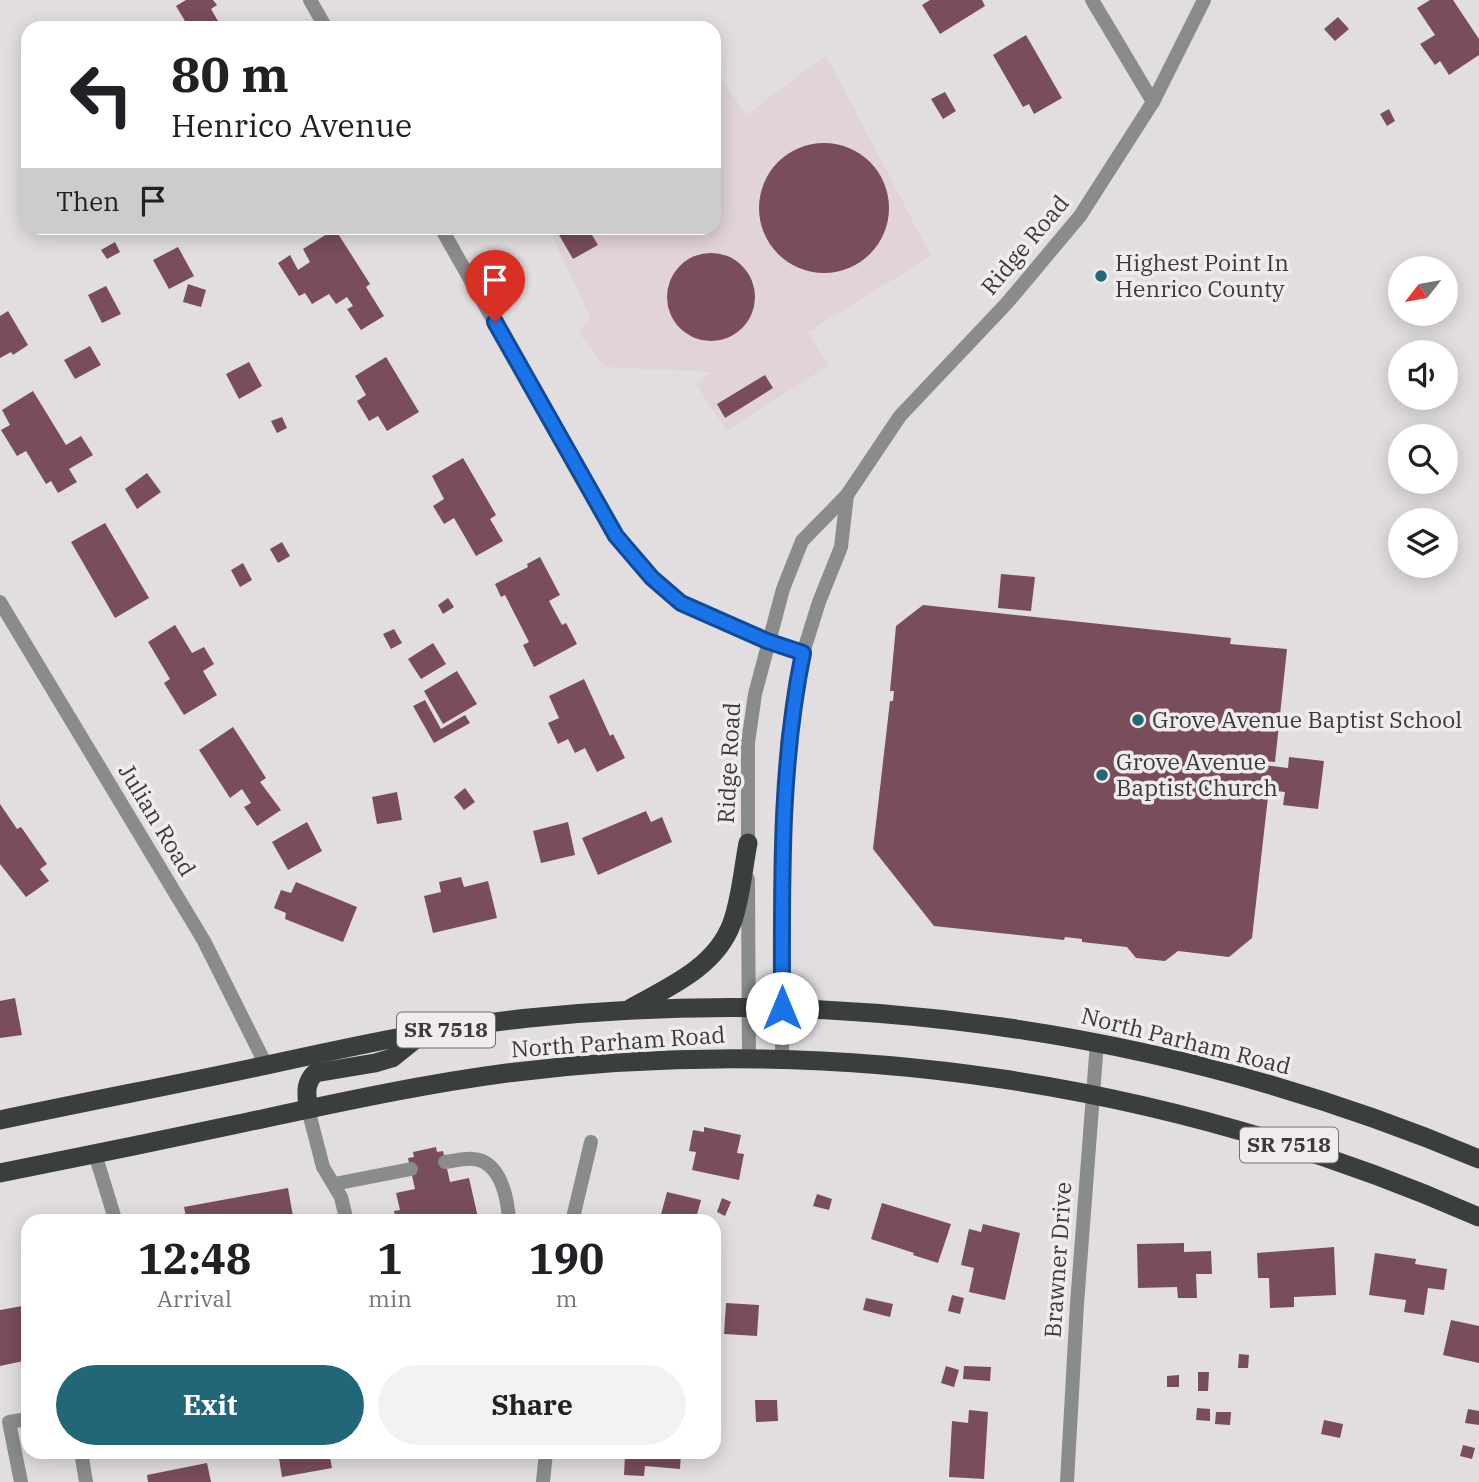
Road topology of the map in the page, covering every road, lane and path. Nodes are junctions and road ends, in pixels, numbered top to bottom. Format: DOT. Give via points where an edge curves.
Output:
graph roads {
  1 [pos="310,0"];
  2 [pos="1093,0"];
  3 [pos="1204,0"];
  4 [pos="322,21"];
  5 [pos="1153,102"];
  6 [pos="446,235"];
  7 [pos="847,495"];
  8 [pos="0,602"];
  9 [pos="767,641"];
  10 [pos="803,653"];
  11 [pos="748,844"];
  12 [pos="750,1007"];
  13 [pos="782,1008"];
  14 [pos="628,1010"];
  15 [pos="422,1033"];
  16 [pos="1097,1042"];
  17 [pos="749,1060"];
  18 [pos="782,1060"];
  19 [pos="266,1065"];
  20 [pos="1093,1093"];
  21 [pos="308,1109"];
  22 [pos="0,1120"];
  23 [pos="591,1142"];
  24 [pos="95,1154"];
  25 [pos="1479,1159"];
  26 [pos="445,1162"];
  27 [pos="411,1169"];
  28 [pos="0,1173"];
  29 [pos="334,1184"];
  30 [pos="114,1214"];
  31 [pos="344,1214"];
  32 [pos="508,1214"];
  33 [pos="574,1214"];
  34 [pos="1479,1217"];
  35 [pos="21,1420"];
  36 [pos="82,1459"];
  37 [pos="545,1459"];
  38 [pos="21,1482"];
  39 [pos="86,1482"];
  40 [pos="543,1482"];
  41 [pos="1067,1482"];
  1 -- 4 [label="street"];
  2 -- 5 [label="street"];
  3 -- 5 [label="street, Ridge Road"];
  5 -- 7 [label="street, Ridge Road" via="1057,246 900,416"];
  6 -- 9 [label="street" via="616,536 681,603"];
  7 -- 9 [label="street, Ridge Road" via="802,541"];
  7 -- 10 [label="street, Ridge Road" via="841,547"];
  8 -- 19 [label="street, Julian Road" via="204,941"];
  9 -- 10 [label="street"];
  9 -- 11 [label="street, Ridge Road" via="748,743"];
  10 -- 13 [label="street, Ridge Road" via="788,743"];
  11 -- 12 [label="street, Ridge Road"];
  11 -- 14 [label="highway" via="736,911 722,942 682,979"];
  12 -- 13 [label="highway, North Parham Road / SR 7518"];
  12 -- 14 [label="highway, North Parham Road / SR 7518"];
  12 -- 17 [label="street, Ridge Road"];
  13 -- 16 [label="highway, North Parham Road / SR 7518" via="943,1018"];
  13 -- 18 [label="street, Ridge Road"];
  14 -- 15 [label="highway, North Parham Road / SR 7518"];
  15 -- 19 [label="highway, North Parham Road / SR 7518"];
  15 -- 21 [label="highway" via="392,1058 315,1073 306,1087"];
  16 -- 20 [label="street, Brawner Drive"];
  16 -- 25 [label="highway, North Parham Road / SR 7518" via="1312,1097"];
  17 -- 18 [label="highway, North Parham Road / SR 7518"];
  17 -- 21 [label="highway, North Parham Road / SR 7518" via="558,1068 455,1081"];
  18 -- 20 [label="highway, North Parham Road / SR 7518" via="956,1072"];
  19 -- 22 [label="highway, North Parham Road / SR 7518"];
  20 -- 34 [label="highway, North Parham Road / SR 7518" via="1272,1140"];
  20 -- 41 [label="street, Brawner Drive"];
  21 -- 24 [label="highway, North Parham Road / SR 7518"];
  21 -- 29 [label="street" via="323,1167"];
  23 -- 33 [label="street"];
  24 -- 28 [label="highway, North Parham Road / SR 7518"];
  24 -- 30 [label="street"];
  26 -- 32 [label="street" via="476,1158 496,1171"];
  27 -- 29 [label="street"];
  29 -- 31 [label="street"];
  35 -- 38 [label="street" via="9,1422"];
  36 -- 39 [label="street"];
  37 -- 40 [label="street"];
}
